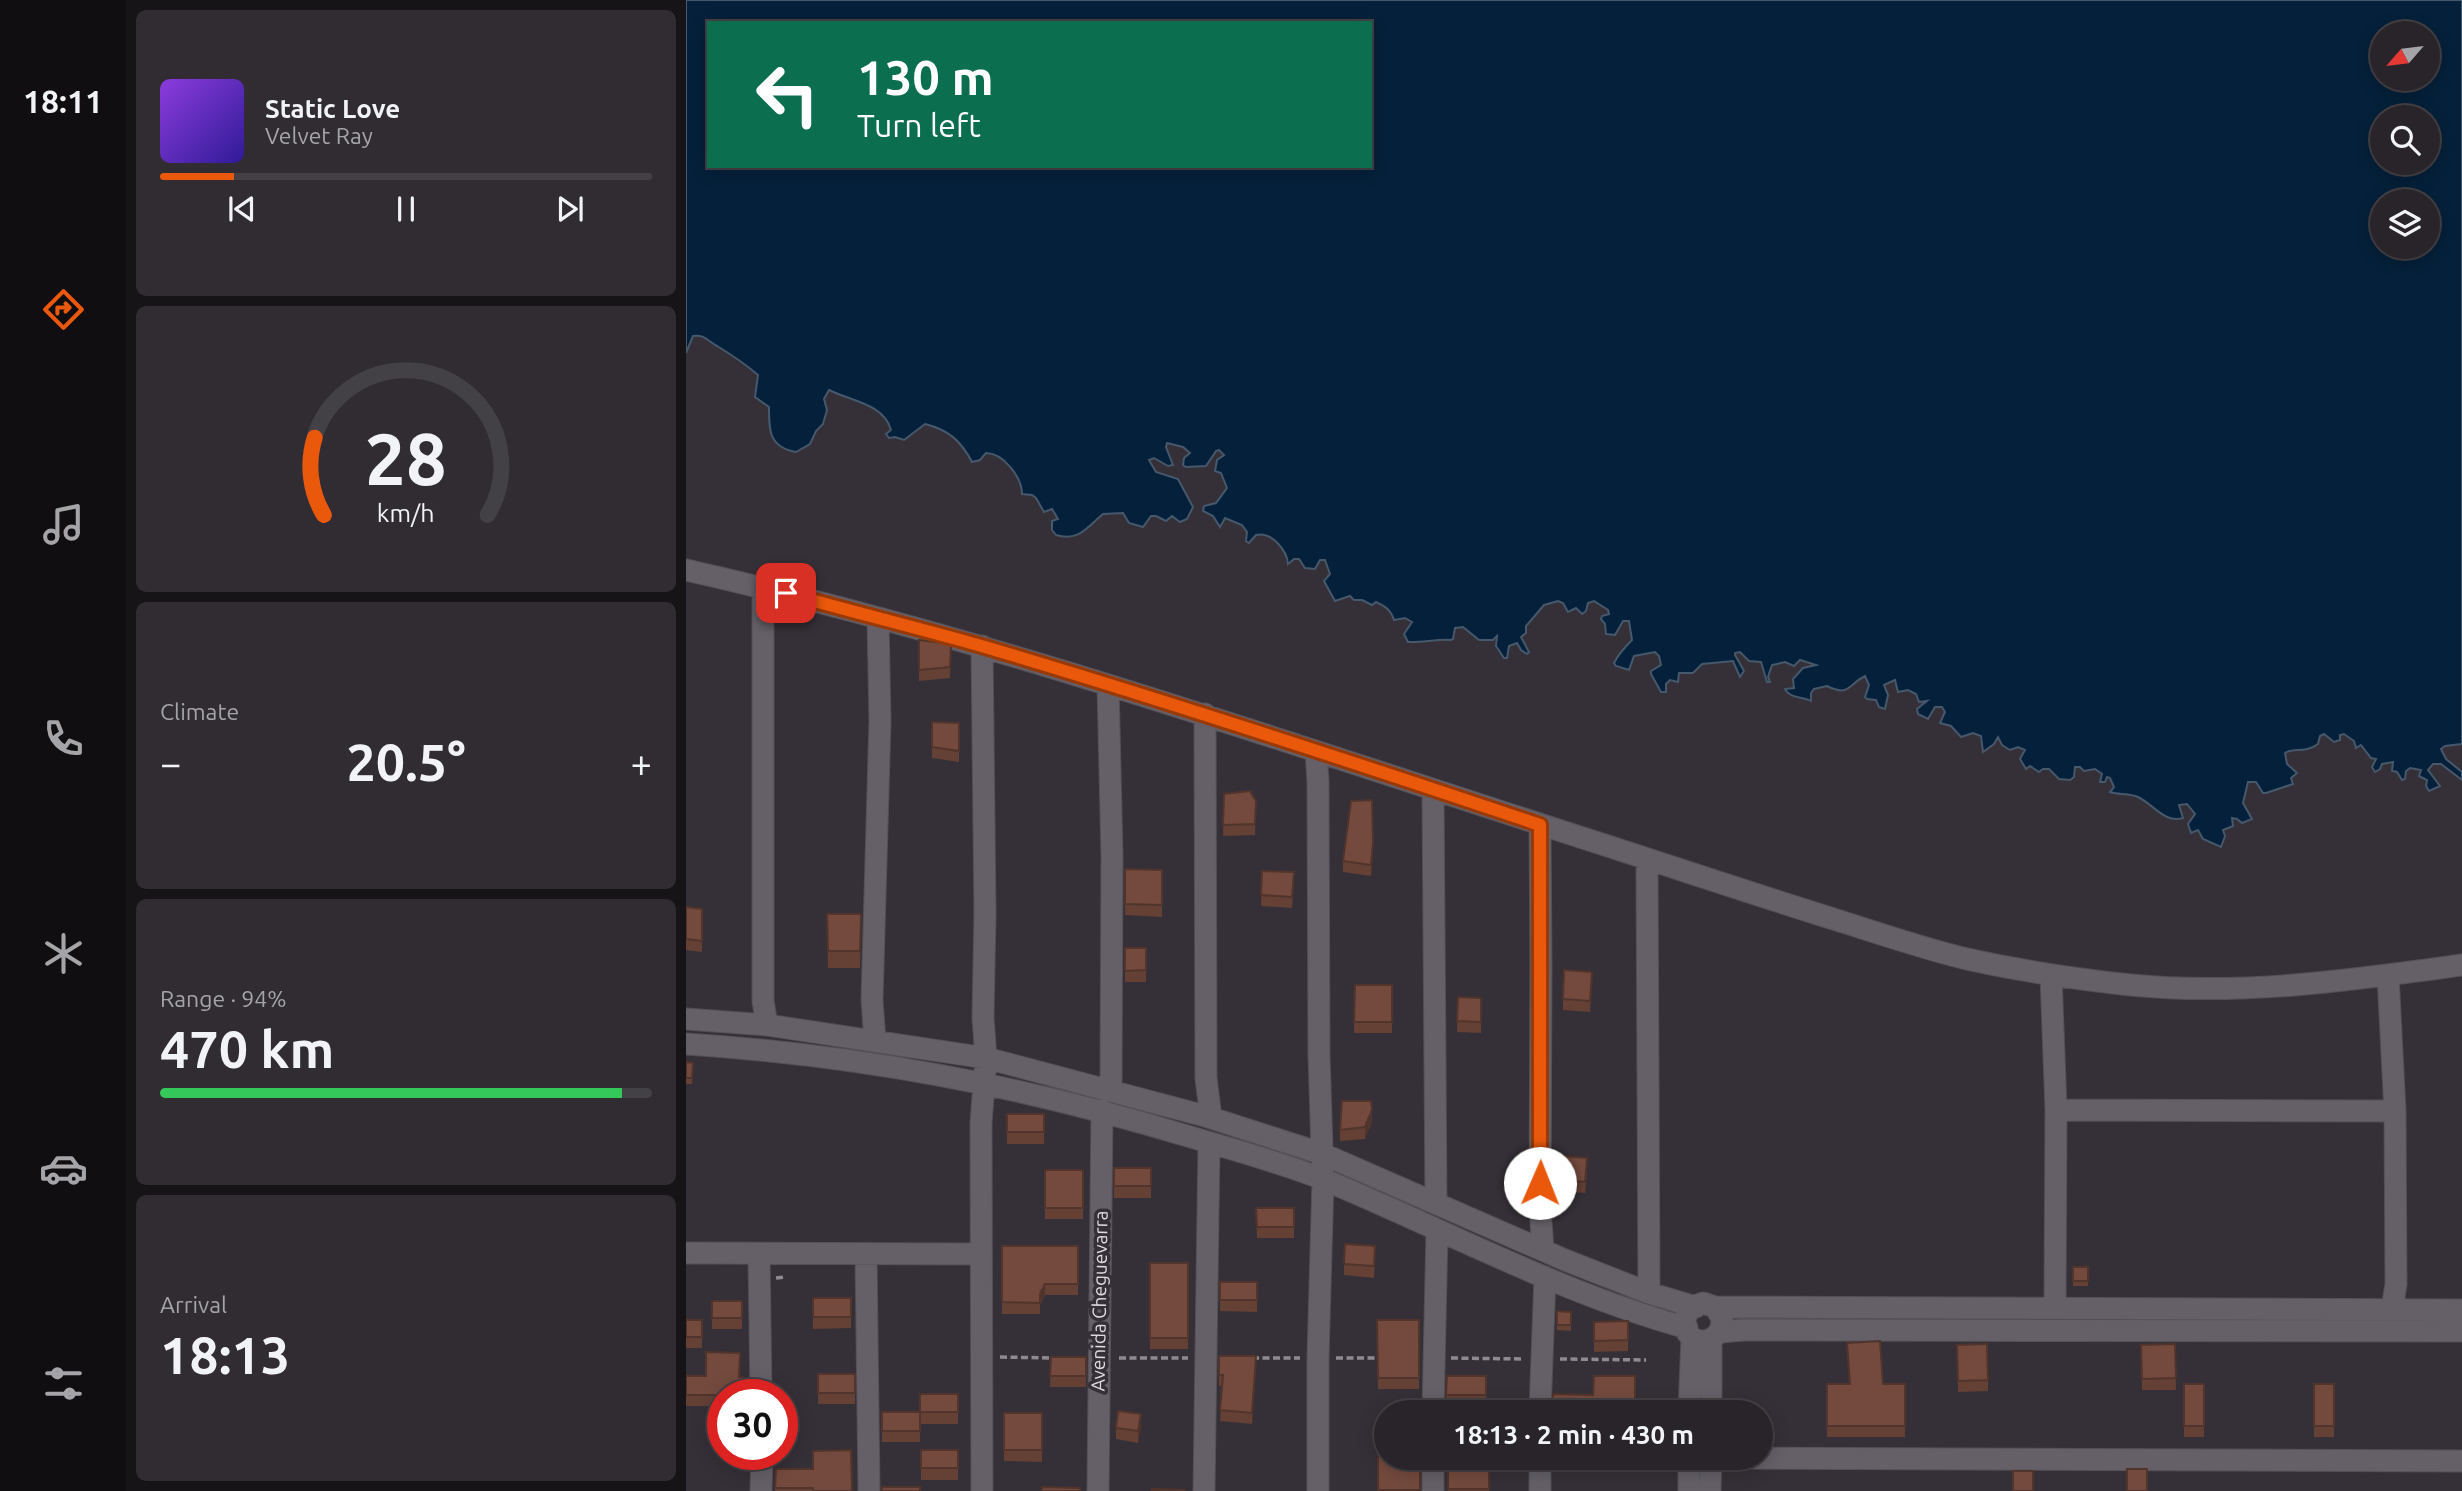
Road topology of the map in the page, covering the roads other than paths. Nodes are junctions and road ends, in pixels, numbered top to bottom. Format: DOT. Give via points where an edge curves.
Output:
graph roads {
  1 [pos="686,570"];
  2 [pos="762,587"];
  3 [pos="878,619"];
  4 [pos="982,646"];
  5 [pos="1108,685"];
  6 [pos="1205,714"];
  7 [pos="1315,751"];
  8 [pos="1433,790"];
  9 [pos="1540,825"];
  10 [pos="1647,859"];
  11 [pos="2462,965"];
  12 [pos="2051,975"];
  13 [pos="2388,975"];
  14 [pos="686,1019"];
  15 [pos="767,1025"];
  16 [pos="875,1041"];
  17 [pos="686,1044"];
  18 [pos="986,1058"];
  19 [pos="985,1083"];
  20 [pos="1106,1101"];
  21 [pos="2056,1110"];
  22 [pos="2395,1111"];
  23 [pos="1211,1118"];
  24 [pos="1209,1143"];
  25 [pos="1323,1154"];
  26 [pos="1323,1180"];
  27 [pos="1436,1202"];
  28 [pos="1437,1231"];
  29 [pos="1543,1250"];
  30 [pos="686,1253"];
  31 [pos="760,1254"];
  32 [pos="866,1254"];
  33 [pos="981,1254"];
  34 [pos="1545,1277"];
  35 [pos="1649,1293"];
  36 [pos="1706,1307"];
  37 [pos="2055,1308"];
  38 [pos="2392,1310"];
  39 [pos="2462,1310"];
  40 [pos="2462,1331"];
  41 [pos="1703,1334"];
  42 [pos="761,1379"];
  43 [pos="1433,1400"];
  44 [pos="1540,1400"];
  45 [pos="1691,1400"];
  46 [pos="1710,1400"];
  47 [pos="1773,1458"];
  48 [pos="2462,1461"];
  49 [pos="762,1470"];
  50 [pos="1433,1470"];
  51 [pos="1540,1470"];
  52 [pos="1689,1470"];
  53 [pos="1711,1470"];
  54 [pos="761,1491"];
  55 [pos="869,1491"];
  56 [pos="982,1491"];
  57 [pos="1098,1491"];
  58 [pos="1204,1491"];
  59 [pos="1318,1491"];
  60 [pos="1433,1491"];
  61 [pos="1540,1491"];
  62 [pos="1689,1491"];
  63 [pos="1710,1491"];
  1 -- 2 [label="street"];
  2 -- 3 [label="street"];
  2 -- 15 [label="street" via="763,988"];
  3 -- 4 [label="street"];
  3 -- 16 [label="street"];
  4 -- 5 [label="street"];
  4 -- 18 [label="street"];
  5 -- 6 [label="street"];
  5 -- 20 [label="street, Avenida Cheguevarra" via="1112,856"];
  6 -- 7 [label="street"];
  6 -- 23 [label="street" via="1206,1079"];
  7 -- 8 [label="street"];
  7 -- 25 [label="street"];
  8 -- 9 [label="street"];
  8 -- 27 [label="street"];
  9 -- 10 [label="street"];
  9 -- 29 [label="street"];
  10 -- 12 [label="street" via="1923,948"];
  10 -- 35 [label="street"];
  11 -- 13 [label="street"];
  12 -- 13 [label="street" via="2130,985 2222,988 2318,984"];
  12 -- 21 [label="street"];
  13 -- 22 [label="street"];
  14 -- 15 [label="street"];
  15 -- 16 [label="street"];
  16 -- 18 [label="street"];
  17 -- 19 [label="street" via="771,1049"];
  18 -- 19 [label="street"];
  18 -- 20 [label="street"];
  19 -- 20 [label="street"];
  19 -- 33 [label="street"];
  20 -- 23 [label="street"];
  20 -- 24 [label="street"];
  20 -- 57 [label="street, Avenida Cheguevarra"];
  21 -- 22 [label="street"];
  21 -- 37 [label="street"];
  22 -- 38 [label="street" via="2396,1284"];
  23 -- 25 [label="street"];
  24 -- 26 [label="street"];
  24 -- 58 [label="street"];
  25 -- 26 [label="street"];
  25 -- 27 [label="street"];
  26 -- 28 [label="street"];
  26 -- 59 [label="street"];
  27 -- 29 [label="street"];
  28 -- 34 [label="street"];
  28 -- 43 [label="street"];
  29 -- 35 [label="street"];
  30 -- 31 [label="street"];
  31 -- 32 [label="street"];
  31 -- 42 [label="street"];
  32 -- 33 [label="street"];
  32 -- 55 [label="street"];
  33 -- 56 [label="street"];
  34 -- 41 [label="street"];
  34 -- 44 [label="street"];
  35 -- 36 [label="street"];
  36 -- 37 [label="street"];
  36 -- 41 [label="street" via="1722,1318"];
  36 -- 41 [label="street" via="1690,1308 1684,1320"];
  37 -- 38 [label="street"];
  38 -- 39 [label="street"];
  40 -- 41 [label="street" via="1743,1330"];
  41 -- 45 [label="street"];
  41 -- 46 [label="street"];
  47 -- 48 [label="street"];
  49 -- 54 [label="street"];
  50 -- 60 [label="street"];
  51 -- 61 [label="street"];
  52 -- 62 [label="street"];
  53 -- 63 [label="street"];
}
